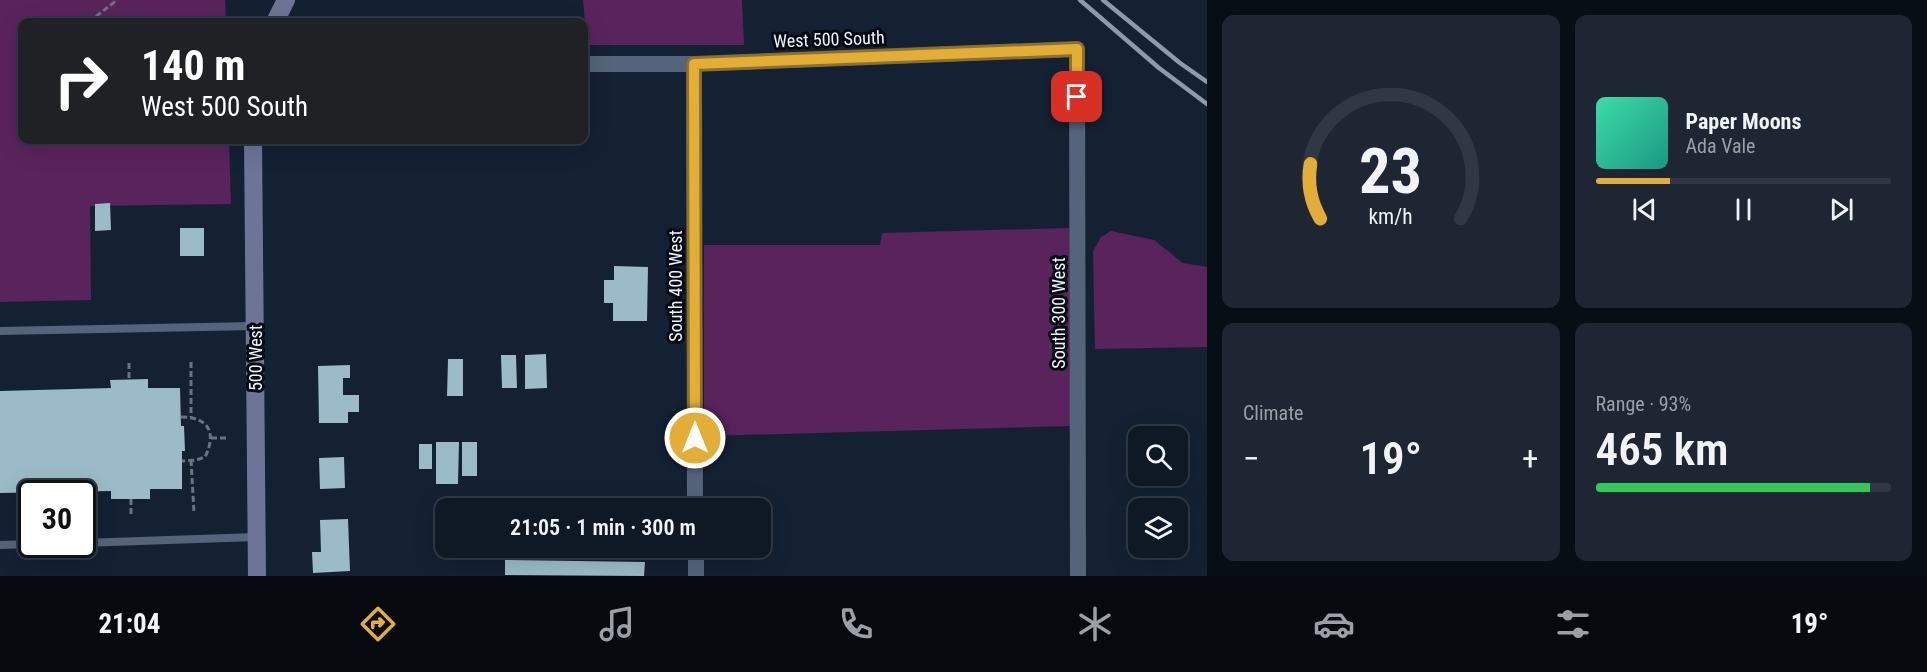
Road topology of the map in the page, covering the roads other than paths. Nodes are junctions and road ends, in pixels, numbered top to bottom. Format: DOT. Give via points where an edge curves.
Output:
graph roads {
  1 [pos="286,0"];
  2 [pos="277,18"];
  3 [pos="1077,49"];
  4 [pos="588,63"];
  5 [pos="694,64"];
  6 [pos="253,144"];
  7 [pos="254,326"];
  8 [pos="0,331"];
  9 [pos="695,498"];
  10 [pos="256,537"];
  11 [pos="96,543"];
  12 [pos="18,545"];
  13 [pos="0,546"];
  14 [pos="696,558"];
  15 [pos="256,576"];
  16 [pos="696,576"];
  17 [pos="1078,576"];
  1 -- 2 [label="street"];
  3 -- 5 [label="street, West 500 South"];
  3 -- 17 [label="street, South 300 West"];
  4 -- 5 [label="street, West 500 South"];
  5 -- 9 [label="street, South 400 West"];
  6 -- 7 [label="street, 500 West"];
  7 -- 8 [label="lane"];
  7 -- 10 [label="street, 500 West"];
  10 -- 11 [label="lane"];
  10 -- 15 [label="street, 500 West"];
  12 -- 13 [label="lane"];
  14 -- 16 [label="street"];
}
